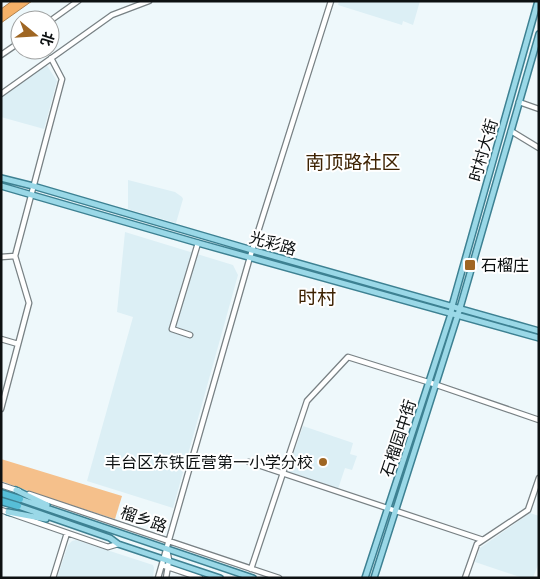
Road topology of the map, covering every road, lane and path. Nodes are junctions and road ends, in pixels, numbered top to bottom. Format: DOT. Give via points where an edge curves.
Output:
graph roads {
  1 [pos="78,1"];
  2 [pos="149,1"];
  3 [pos="331,1"];
  4 [pos="538,1"];
  5 [pos="60,14"];
  6 [pos="539,34"];
  7 [pos="537,44"];
  8 [pos="60,51"];
  9 [pos="47,60"];
  10 [pos="51,60"];
  11 [pos="1,94"];
  12 [pos="519,102"];
  13 [pos="539,109"];
  14 [pos="511,131"];
  15 [pos="539,148"];
  16 [pos="1,178"];
  17 [pos="1,186"];
  18 [pos="33,186"];
  19 [pos="31,194"];
  20 [pos="198,243"];
  21 [pos="252,250"];
  22 [pos="15,256"];
  23 [pos="1,257"];
  24 [pos="250,257"];
  25 [pos="452,306"];
  26 [pos="460,308"];
  27 [pos="451,314"];
  28 [pos="458,316"];
  29 [pos="539,331"];
  30 [pos="190,335"];
  31 [pos="1,338"];
  32 [pos="539,338"];
  33 [pos="18,344"];
  34 [pos="429,382"];
  35 [pos="435,384"];
  36 [pos="1,409"];
  37 [pos="539,420"];
  38 [pos="249,462"];
  39 [pos="283,474"];
  40 [pos="539,478"];
  41 [pos="1,485"];
  42 [pos="16,490"];
  43 [pos="1,493"];
  44 [pos="20,499"];
  45 [pos="1,501"];
  46 [pos="18,506"];
  47 [pos="388,509"];
  48 [pos="1,510"];
  49 [pos="395,511"];
  50 [pos="8,512"];
  51 [pos="63,513"];
  52 [pos="61,522"];
  53 [pos="67,533"];
  54 [pos="483,540"];
  55 [pos="168,541"];
  56 [pos="118,544"];
  57 [pos="167,548"];
  58 [pos="166,560"];
  59 [pos="162,565"];
  60 [pos="168,567"];
  61 [pos="252,569"];
  62 [pos="52,578"];
  63 [pos="158,578"];
  64 [pos="166,578"];
  65 [pos="200,578"];
  66 [pos="220,578"];
  67 [pos="253,578"];
  68 [pos="279,578"];
  69 [pos="365,578"];
  70 [pos="374,578"];
  71 [pos="465,578"];
  1 -- 5 [label="street"];
  2 -- 8 [label="street" via="112,15"];
  3 -- 21 [label="street"];
  4 -- 25 [label="main road, 时村大街"];
  6 -- 7 [label="main road, 时村大街"];
  7 -- 12 [label="main road, 时村大街"];
  9 -- 11 [label="street"];
  10 -- 18 [label="street" via="62,78"];
  12 -- 13 [label="street"];
  12 -- 14 [label="main road, 时村大街"];
  14 -- 15 [label="street"];
  14 -- 26 [label="main road, 时村大街"];
  16 -- 18 [label="main road, 光彩路"];
  17 -- 19 [label="main road, 光彩路"];
  18 -- 19 [label="street"];
  18 -- 21 [label="main road, 光彩路"];
  19 -- 20 [label="main road, 光彩路"];
  19 -- 22 [label="street"];
  20 -- 24 [label="main road, 光彩路"];
  20 -- 30 [label="street" via="172,329"];
  21 -- 24 [label="street"];
  21 -- 25 [label="main road, 光彩路"];
  22 -- 23 [label="street"];
  22 -- 33 [label="street" via="29,303"];
  24 -- 27 [label="main road, 光彩路"];
  24 -- 55 [label="street"];
  25 -- 26 [label="main road, 光彩路"];
  25 -- 27 [label="main road, 石榴园中街"];
  26 -- 28 [label="main road, 时村大街"];
  26 -- 29 [label="main road, 光彩路"];
  27 -- 28 [label="main road, 光彩路"];
  27 -- 34 [label="main road, 石榴园中街"];
  28 -- 32 [label="main road, 光彩路"];
  28 -- 35 [label="main road, 石榴园中街"];
  31 -- 33 [label="street"];
  33 -- 36 [label="street"];
  34 -- 35 [label="street"];
  34 -- 39 [label="street" via="348,357 307,401"];
  34 -- 47 [label="main road, 石榴园中街"];
  35 -- 37 [label="street"];
  35 -- 49 [label="main road, 石榴园中街"];
  38 -- 39 [label="street"];
  39 -- 47 [label="street"];
  39 -- 61 [label="street"];
  40 -- 54 [label="street" via="528,510"];
  41 -- 42 [label="street, 榴乡路"];
  42 -- 51 [label="main road"];
  42 -- 55 [label="street, 榴乡路"];
  43 -- 44 [label="highway, 榴乡路"];
  44 -- 51 [label="main road, 榴乡路"];
  45 -- 46 [label="highway, 榴乡路"];
  46 -- 52 [label="main road, 榴乡路"];
  47 -- 49 [label="street"];
  47 -- 69 [label="main road, 石榴园中街"];
  48 -- 50 [label="street, 榴乡路"];
  49 -- 54 [label="street"];
  49 -- 70 [label="main road, 石榴园中街"];
  50 -- 52 [label="main road"];
  50 -- 53 [label="street, 榴乡路"];
  51 -- 57 [label="main road, 榴乡路"];
  52 -- 56 [label="main road, 榴乡路" via="110,538"];
  53 -- 56 [label="street, 榴乡路" via="108,547"];
  53 -- 62 [label="street"];
  54 -- 71 [label="street" via="477,544"];
  55 -- 57 [label="street"];
  55 -- 61 [label="street, 榴乡路"];
  56 -- 58 [label="main road, 榴乡路"];
  57 -- 58 [label="street"];
  57 -- 67 [label="main road, 榴乡路"];
  58 -- 59 [label="street"];
  58 -- 60 [label="street"];
  58 -- 66 [label="main road, 榴乡路"];
  59 -- 60 [label="street"];
  59 -- 63 [label="street"];
  60 -- 64 [label="street"];
  60 -- 65 [label="street"];
  61 -- 68 [label="street, 榴乡路"];
}
